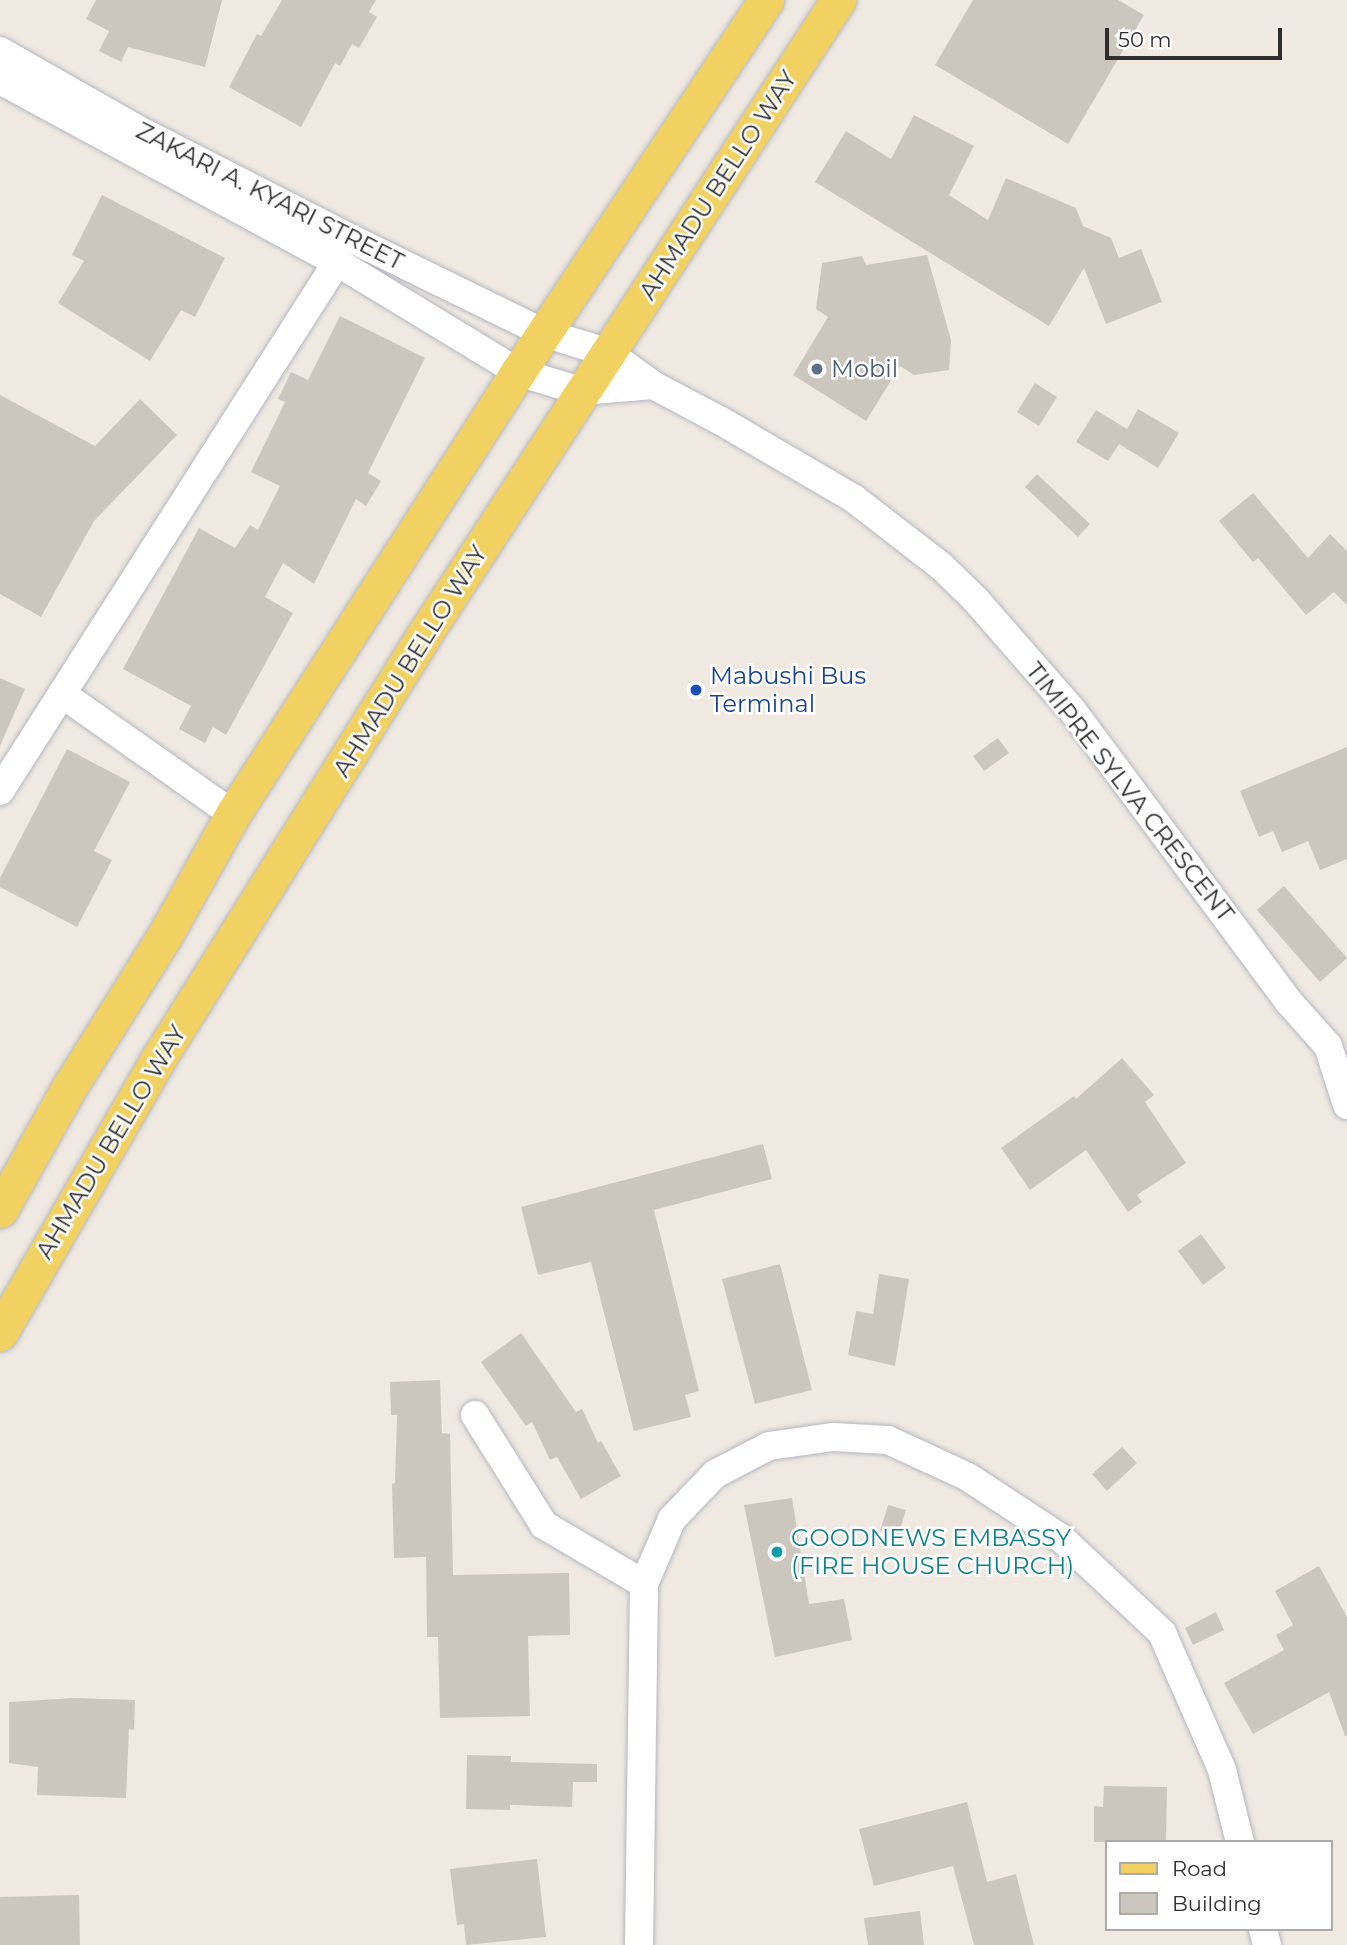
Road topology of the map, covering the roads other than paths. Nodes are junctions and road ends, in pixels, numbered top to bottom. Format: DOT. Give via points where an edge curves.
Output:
graph roads {
  1 [pos="766,0"];
  2 [pos="838,0"];
  3 [pos="0,51"];
  4 [pos="0,80"];
  5 [pos="337,262"];
  6 [pos="544,333"];
  7 [pos="609,352"];
  8 [pos="518,372"];
  9 [pos="653,385"];
  10 [pos="581,391"];
  11 [pos="62,694"];
  12 [pos="0,791"];
  13 [pos="233,814"];
  14 [pos="1337,1044"];
  15 [pos="1347,1105"];
  16 [pos="0,1210"];
  17 [pos="0,1333"];
  18 [pos="475,1415"];
  19 [pos="644,1584"];
  20 [pos="1240,1840"];
  21 [pos="639,1945"];
  1 -- 6 [label="main road"];
  2 -- 7 [label="main road, AHMADU BELLO WAY"];
  3 -- 6 [label="street, ZAKARI A. KYARI STREET" via="133,127"];
  4 -- 5 [label="street, ZAKARI A. KYARI STREET"];
  5 -- 8 [label="street, ZAKARI A. KYARI STREET"];
  5 -- 11 [label="street"];
  6 -- 7 [label="street, TIMIPRE SYLVA CRESCENT"];
  6 -- 8 [label="main road"];
  7 -- 9 [label="street, TIMIPRE SYLVA CRESCENT"];
  7 -- 10 [label="main road, AHMADU BELLO WAY"];
  8 -- 10 [label="street"];
  8 -- 13 [label="main road"];
  9 -- 10 [label="street"];
  9 -- 14 [label="street, TIMIPRE SYLVA CRESCENT" via="853,498 941,566 1090,732 1289,1002"];
  10 -- 17 [label="main road, AHMADU BELLO WAY" via="160,1056"];
  11 -- 12 [label="street"];
  11 -- 13 [label="street"];
  13 -- 16 [label="main road"];
  14 -- 15 [label="street, TIMIPRE SYLVA CRESCENT"];
  18 -- 19 [label="street" via="544,1525"];
  19 -- 20 [label="street" via="672,1518 715,1474 769,1446 833,1437 888,1440 968,1477 1061,1538 1162,1633 1222,1770"];
  19 -- 21 [label="street"];
}
